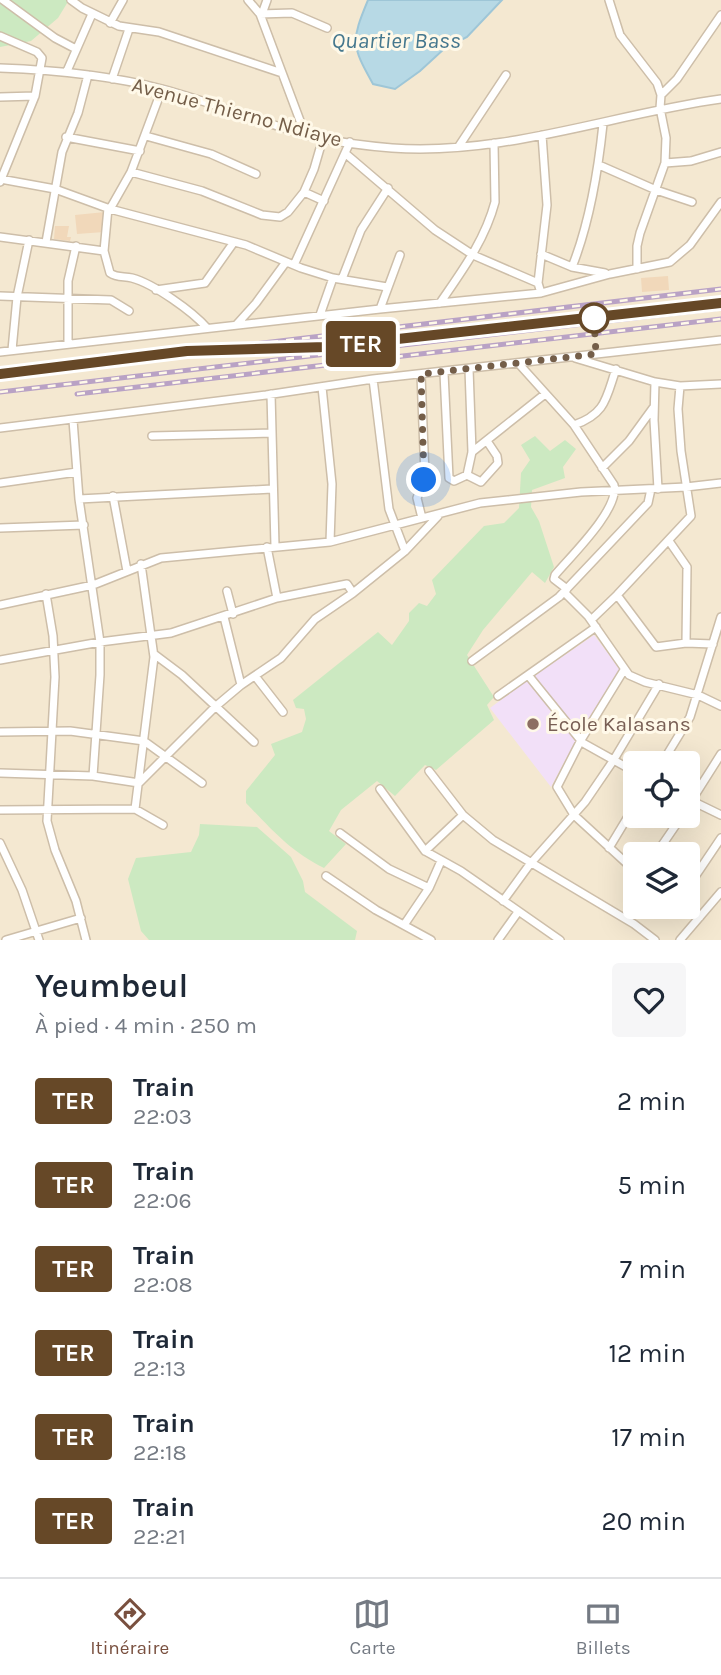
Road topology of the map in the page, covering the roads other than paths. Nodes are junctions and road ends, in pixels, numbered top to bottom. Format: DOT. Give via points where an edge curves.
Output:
graph roads {
  1 [pos="3,0"];
  2 [pos="71,0"];
  3 [pos="123,0"];
  4 [pos="248,0"];
  5 [pos="267,0"];
  6 [pos="609,0"];
  7 [pos="92,14"];
  8 [pos="261,14"];
  9 [pos="721,15"];
  10 [pos="110,23"];
  11 [pos="327,28"];
  12 [pos="130,29"];
  13 [pos="0,36"];
  14 [pos="76,49"];
  15 [pos="0,68"];
  16 [pos="41,69"];
  17 [pos="67,71"];
  18 [pos="282,73"];
  19 [pos="88,75"];
  20 [pos="506,75"];
  21 [pos="112,79"];
  22 [pos="162,89"];
  23 [pos="662,95"];
  24 [pos="35,96"];
  25 [pos="0,97"];
  26 [pos="721,99"];
  27 [pos="660,108"];
  28 [pos="603,124"];
  29 [pos="305,134"];
  30 [pos="542,135"];
  31 [pos="146,136"];
  32 [pos="66,137"];
  33 [pos="323,138"];
  34 [pos="350,142"];
  35 [pos="494,143"];
  36 [pos="459,146"];
  37 [pos="140,151"];
  38 [pos="721,152"];
  39 [pos="346,154"];
  40 [pos="665,163"];
  41 [pos="599,165"];
  42 [pos="131,172"];
  43 [pos="256,174"];
  44 [pos="0,181"];
  45 [pos="388,188"];
  46 [pos="55,189"];
  47 [pos="656,190"];
  48 [pos="304,192"];
  49 [pos="324,201"];
  50 [pos="692,202"];
  51 [pos="721,202"];
  52 [pos="109,208"];
  53 [pos="0,237"];
  54 [pos="29,240"];
  55 [pos="234,242"];
  56 [pos="46,243"];
  57 [pos="76,246"];
  58 [pos="104,251"];
  59 [pos="541,254"];
  60 [pos="400,255"];
  61 [pos="473,255"];
  62 [pos="290,263"];
  63 [pos="572,267"];
  64 [pos="637,269"];
  65 [pos="610,274"];
  66 [pos="338,278"];
  67 [pos="538,283"];
  68 [pos="387,287"];
  69 [pos="155,290"];
  70 [pos="541,293"];
  71 [pos="0,296"];
  72 [pos="17,297"];
  73 [pos="68,300"];
  74 [pos="440,303"];
  75 [pos="380,309"];
  76 [pos="129,311"];
  77 [pos="320,315"];
  78 [pos="237,325"];
  79 [pos="207,328"];
  80 [pos="721,340"];
  81 [pos="68,343"];
  82 [pos="12,350"];
  83 [pos="0,352"];
  84 [pos="572,357"];
  85 [pos="519,364"];
  86 [pos="469,369"];
  87 [pos="616,369"];
  88 [pos="444,373"];
  89 [pos="421,374"];
  90 [pos="373,379"];
  91 [pos="655,382"];
  92 [pos="721,384"];
  93 [pos="680,386"];
  94 [pos="322,387"];
  95 [pos="271,394"];
  96 [pos="545,394"];
  97 [pos="653,408"];
  98 [pos="73,420"];
  99 [pos="574,425"];
  100 [pos="0,428"];
  101 [pos="272,433"];
  102 [pos="152,436"];
  103 [pos="486,441"];
  104 [pos="472,452"];
  105 [pos="603,468"];
  106 [pos="77,472"];
  107 [pos="467,475"];
  108 [pos="0,483"];
  109 [pos="721,483"];
  110 [pos="686,487"];
  111 [pos="272,489"];
  112 [pos="654,489"];
  113 [pos="615,491"];
  114 [pos="113,496"];
  115 [pos="79,499"];
  116 [pos="440,514"];
  117 [pos="422,518"];
  118 [pos="84,525"];
  119 [pos="394,526"];
  120 [pos="0,528"];
  121 [pos="669,541"];
  122 [pos="330,542"];
  123 [pos="271,547"];
  124 [pos="405,551"];
  125 [pos="141,564"];
  126 [pos="127,571"];
  127 [pos="93,586"];
  128 [pos="566,590"];
  129 [pos="227,591"];
  130 [pos="353,593"];
  131 [pos="46,594"];
  132 [pos="617,595"];
  133 [pos="277,598"];
  134 [pos="0,605"];
  135 [pos="233,614"];
  136 [pos="224,617"];
  137 [pos="721,618"];
  138 [pos="591,620"];
  139 [pos="596,627"];
  140 [pos="152,636"];
  141 [pos="100,642"];
  142 [pos="686,643"];
  143 [pos="713,644"];
  144 [pos="54,650"];
  145 [pos="154,654"];
  146 [pos="0,660"];
  147 [pos="472,661"];
  148 [pos="624,670"];
  149 [pos="528,674"];
  150 [pos="255,676"];
  151 [pos="659,684"];
  152 [pos="241,685"];
  153 [pos="698,695"];
  154 [pos="498,696"];
  155 [pos="721,706"];
  156 [pos="215,707"];
  157 [pos="283,712"];
  158 [pos="51,731"];
  159 [pos="0,732"];
  160 [pos="95,733"];
  161 [pos="581,740"];
  162 [pos="144,741"];
  163 [pos="254,742"];
  164 [pos="669,751"];
  165 [pos="721,754"];
  166 [pos="164,756"];
  167 [pos="613,761"];
  168 [pos="623,766"];
  169 [pos="429,771"];
  170 [pos="0,773"];
  171 [pos="48,774"];
  172 [pos="93,776"];
  173 [pos="139,783"];
  174 [pos="202,783"];
  175 [pos="700,786"];
  176 [pos="380,789"];
  177 [pos="700,806"];
  178 [pos="47,808"];
  179 [pos="135,808"];
  180 [pos="0,810"];
  181 [pos="463,815"];
  182 [pos="574,815"];
  183 [pos="721,815"];
  184 [pos="623,824"];
  185 [pos="163,825"];
  186 [pos="340,833"];
  187 [pos="721,838"];
  188 [pos="0,844"];
  189 [pos="608,848"];
  190 [pos="425,851"];
  191 [pos="441,861"];
  192 [pos="623,861"];
  193 [pos="530,864"];
  194 [pos="700,869"];
  195 [pos="326,876"];
  196 [pos="429,888"];
  197 [pos="721,892"];
  198 [pos="716,900"];
  199 [pos="503,901"];
  200 [pos="721,911"];
  201 [pos="518,912"];
  202 [pos="700,916"];
  203 [pos="81,918"];
  204 [pos="697,919"];
  205 [pos="404,925"];
  206 [pos="36,931"];
  207 [pos="6,940"];
  208 [pos="39,940"];
  209 [pos="86,940"];
  210 [pos="431,940"];
  211 [pos="498,940"];
  212 [pos="559,940"];
  213 [pos="654,940"];
  214 [pos="680,940"];
  1 -- 14 [label="street"];
  2 -- 7 [label="street"];
  3 -- 10 [label="street"];
  4 -- 8 [label="street"];
  5 -- 8 [label="street"];
  6 -- 23 [label="street" via="620,35"];
  7 -- 10 [label="street"];
  7 -- 14 [label="street"];
  8 -- 11 [label="street" via="292,13"];
  8 -- 18 [label="street"];
  9 -- 23 [label="street"];
  10 -- 12 [label="street"];
  12 -- 18 [label="street" via="159,32"];
  12 -- 21 [label="street"];
  13 -- 16 [label="street" via="40,54"];
  14 -- 17 [label="street"];
  15 -- 16 [label="street, Avenue Thierno Ndiaye"];
  16 -- 17 [label="street, Avenue Thierno Ndiaye"];
  16 -- 24 [label="street"];
  17 -- 19 [label="street, Avenue Thierno Ndiaye"];
  18 -- 29 [label="street"];
  19 -- 21 [label="street, Avenue Thierno Ndiaye"];
  19 -- 32 [label="street"];
  20 -- 36 [label="street"];
  21 -- 22 [label="street, Avenue Thierno Ndiaye"];
  22 -- 29 [label="street, Avenue Thierno Ndiaye"];
  22 -- 31 [label="street"];
  23 -- 27 [label="street"];
  24 -- 25 [label="street"];
  24 -- 44 [label="street"];
  26 -- 27 [label="street, Avenue Thierno Ndiaye"];
  27 -- 28 [label="street, Avenue Thierno Ndiaye"];
  27 -- 40 [label="street"];
  28 -- 30 [label="street, Avenue Thierno Ndiaye"];
  28 -- 41 [label="street"];
  29 -- 33 [label="street, Avenue Thierno Ndiaye"];
  30 -- 35 [label="street, Avenue Thierno Ndiaye"];
  30 -- 59 [label="street" via="547,191"];
  31 -- 37 [label="street"];
  31 -- 43 [label="street" via="211,154"];
  32 -- 37 [label="street"];
  32 -- 46 [label="street"];
  33 -- 34 [label="street, Avenue Thierno Ndiaye"];
  33 -- 48 [label="street"];
  34 -- 36 [label="street, Avenue Thierno Ndiaye" via="415,149"];
  34 -- 39 [label="street"];
  35 -- 36 [label="street, Avenue Thierno Ndiaye"];
  35 -- 61 [label="street" via="495,202"];
  37 -- 42 [label="street"];
  38 -- 40 [label="street"];
  39 -- 45 [label="street"];
  39 -- 49 [label="street"];
  40 -- 47 [label="street"];
  41 -- 47 [label="street"];
  41 -- 63 [label="street"];
  42 -- 48 [label="street" via="202,191 272,218 288,212"];
  42 -- 52 [label="street"];
  44 -- 46 [label="street"];
  45 -- 61 [label="street" via="435,230"];
  45 -- 66 [label="street"];
  46 -- 52 [label="street"];
  46 -- 56 [label="street"];
  47 -- 50 [label="street"];
  47 -- 64 [label="street" via="640,233"];
  48 -- 49 [label="street"];
  49 -- 62 [label="street"];
  51 -- 64 [label="street" via="681,255"];
  52 -- 55 [label="street"];
  52 -- 58 [label="street"];
  53 -- 54 [label="street"];
  54 -- 56 [label="street"];
  54 -- 72 [label="street"];
  55 -- 62 [label="street"];
  55 -- 69 [label="street" via="205,283"];
  56 -- 57 [label="street"];
  57 -- 58 [label="street"];
  57 -- 73 [label="street"];
  58 -- 69 [label="street" via="112,275"];
  59 -- 63 [label="street"];
  59 -- 67 [label="street"];
  60 -- 68 [label="street"];
  61 -- 67 [label="street"];
  61 -- 74 [label="street"];
  62 -- 66 [label="street"];
  62 -- 78 [label="street"];
  63 -- 65 [label="street"];
  64 -- 65 [label="street"];
  65 -- 70 [label="street"];
  66 -- 68 [label="street"];
  66 -- 77 [label="street"];
  67 -- 70 [label="street"];
  68 -- 75 [label="street"];
  69 -- 79 [label="street" via="189,310"];
  70 -- 74 [label="street"];
  71 -- 72 [label="street"];
  72 -- 73 [label="street"];
  72 -- 82 [label="street"];
  73 -- 76 [label="street" via="111,300"];
  73 -- 81 [label="street"];
  74 -- 75 [label="street"];
  75 -- 77 [label="street"];
  77 -- 78 [label="street"];
  78 -- 79 [label="street"];
  79 -- 81 [label="street"];
  80 -- 84 [label="street"];
  81 -- 82 [label="street"];
  82 -- 83 [label="street"];
  84 -- 85 [label="street"];
  84 -- 87 [label="street"];
  85 -- 86 [label="street"];
  85 -- 96 [label="street"];
  86 -- 88 [label="street"];
  86 -- 104 [label="street"];
  87 -- 91 [label="street"];
  87 -- 99 [label="street" via="597,414"];
  88 -- 89 [label="street"];
  88 -- 107 [label="street" via="449,478 456,481"];
  89 -- 90 [label="street"];
  89 -- 117 [label="street" via="425,476 417,498"];
  90 -- 94 [label="street"];
  90 -- 119 [label="street"];
  91 -- 93 [label="street"];
  91 -- 97 [label="street"];
  92 -- 93 [label="street"];
  93 -- 110 [label="street"];
  94 -- 95 [label="street"];
  94 -- 122 [label="street" via="332,484"];
  95 -- 98 [label="street"];
  95 -- 101 [label="street"];
  96 -- 99 [label="street"];
  96 -- 103 [label="street"];
  97 -- 105 [label="street"];
  97 -- 112 [label="street"];
  98 -- 100 [label="street"];
  98 -- 106 [label="street"];
  99 -- 105 [label="street"];
  101 -- 102 [label="street"];
  101 -- 111 [label="street"];
  103 -- 104 [label="street"];
  103 -- 107 [label="street" via="498,463 481,482"];
  104 -- 107 [label="street"];
  105 -- 113 [label="street"];
  106 -- 108 [label="street"];
  106 -- 115 [label="street"];
  109 -- 110 [label="street"];
  110 -- 112 [label="street"];
  110 -- 121 [label="street" via="691,516"];
  111 -- 114 [label="street"];
  111 -- 123 [label="street"];
  112 -- 113 [label="street"];
  112 -- 128 [label="street" via="648,503"];
  113 -- 116 [label="street" via="480,503"];
  113 -- 128 [label="street" via="599,523 555,575"];
  114 -- 115 [label="street"];
  114 -- 126 [label="street"];
  115 -- 118 [label="street"];
  116 -- 117 [label="street"];
  116 -- 124 [label="street"];
  117 -- 119 [label="street"];
  118 -- 120 [label="street"];
  118 -- 127 [label="street"];
  119 -- 122 [label="street"];
  119 -- 124 [label="street"];
  121 -- 132 [label="street"];
  121 -- 142 [label="street" via="687,567"];
  122 -- 123 [label="street"];
  123 -- 125 [label="street" via="178,555"];
  123 -- 133 [label="street"];
  124 -- 130 [label="street"];
  125 -- 126 [label="street"];
  125 -- 140 [label="street"];
  126 -- 127 [label="street"];
  127 -- 131 [label="street"];
  127 -- 141 [label="street"];
  128 -- 138 [label="street"];
  128 -- 147 [label="street"];
  129 -- 135 [label="street"];
  130 -- 133 [label="street" via="346,584"];
  130 -- 150 [label="street"];
  131 -- 134 [label="street"];
  131 -- 144 [label="street"];
  132 -- 138 [label="street"];
  132 -- 142 [label="street" via="654,646"];
  133 -- 135 [label="street"];
  135 -- 136 [label="street"];
  136 -- 140 [label="street"];
  136 -- 152 [label="street"];
  137 -- 143 [label="street"];
  138 -- 139 [label="street"];
  139 -- 148 [label="street"];
  139 -- 149 [label="street"];
  140 -- 141 [label="street"];
  140 -- 145 [label="street"];
  141 -- 144 [label="street"];
  141 -- 160 [label="street"];
  142 -- 143 [label="street"];
  143 -- 153 [label="street"];
  144 -- 146 [label="street"];
  144 -- 158 [label="street"];
  145 -- 156 [label="street"];
  145 -- 162 [label="street"];
  148 -- 151 [label="street"];
  148 -- 161 [label="street"];
  149 -- 154 [label="street"];
  149 -- 161 [label="street"];
  150 -- 152 [label="street"];
  150 -- 157 [label="street"];
  151 -- 153 [label="street"];
  151 -- 167 [label="street"];
  152 -- 156 [label="street"];
  153 -- 155 [label="street"];
  153 -- 164 [label="street"];
  156 -- 163 [label="street"];
  156 -- 166 [label="street"];
  158 -- 159 [label="street"];
  158 -- 160 [label="street"];
  158 -- 171 [label="street"];
  160 -- 162 [label="street"];
  160 -- 172 [label="street"];
  161 -- 167 [label="street"];
  161 -- 182 [label="street" via="556,787"];
  162 -- 166 [label="street"];
  162 -- 173 [label="street"];
  165 -- 175 [label="street"];
  166 -- 173 [label="street"];
  166 -- 174 [label="street"];
  167 -- 168 [label="street"];
  167 -- 182 [label="street"];
  169 -- 181 [label="street"];
  170 -- 171 [label="street"];
  171 -- 172 [label="street"];
  171 -- 178 [label="street"];
  172 -- 173 [label="street"];
  173 -- 179 [label="street"];
  176 -- 190 [label="street"];
  177 -- 183 [label="street"];
  178 -- 179 [label="street"];
  178 -- 180 [label="street"];
  178 -- 203 [label="street" via="50,835"];
  179 -- 185 [label="street"];
  181 -- 190 [label="street"];
  181 -- 193 [label="street"];
  182 -- 189 [label="street"];
  182 -- 193 [label="street"];
  184 -- 189 [label="street"];
  186 -- 196 [label="street" via="389,869"];
  187 -- 194 [label="street"];
  188 -- 206 [label="street"];
  189 -- 192 [label="street"];
  190 -- 191 [label="street"];
  191 -- 196 [label="street"];
  191 -- 199 [label="street"];
  193 -- 199 [label="street"];
  193 -- 213 [label="street"];
  195 -- 205 [label="street"];
  196 -- 205 [label="street"];
  197 -- 198 [label="street"];
  198 -- 200 [label="street"];
  198 -- 202 [label="street"];
  199 -- 201 [label="street"];
  201 -- 211 [label="street"];
  201 -- 212 [label="street"];
  203 -- 206 [label="street"];
  203 -- 209 [label="street"];
  204 -- 214 [label="street"];
  205 -- 210 [label="street"];
  206 -- 207 [label="street"];
  206 -- 208 [label="street"];
}
